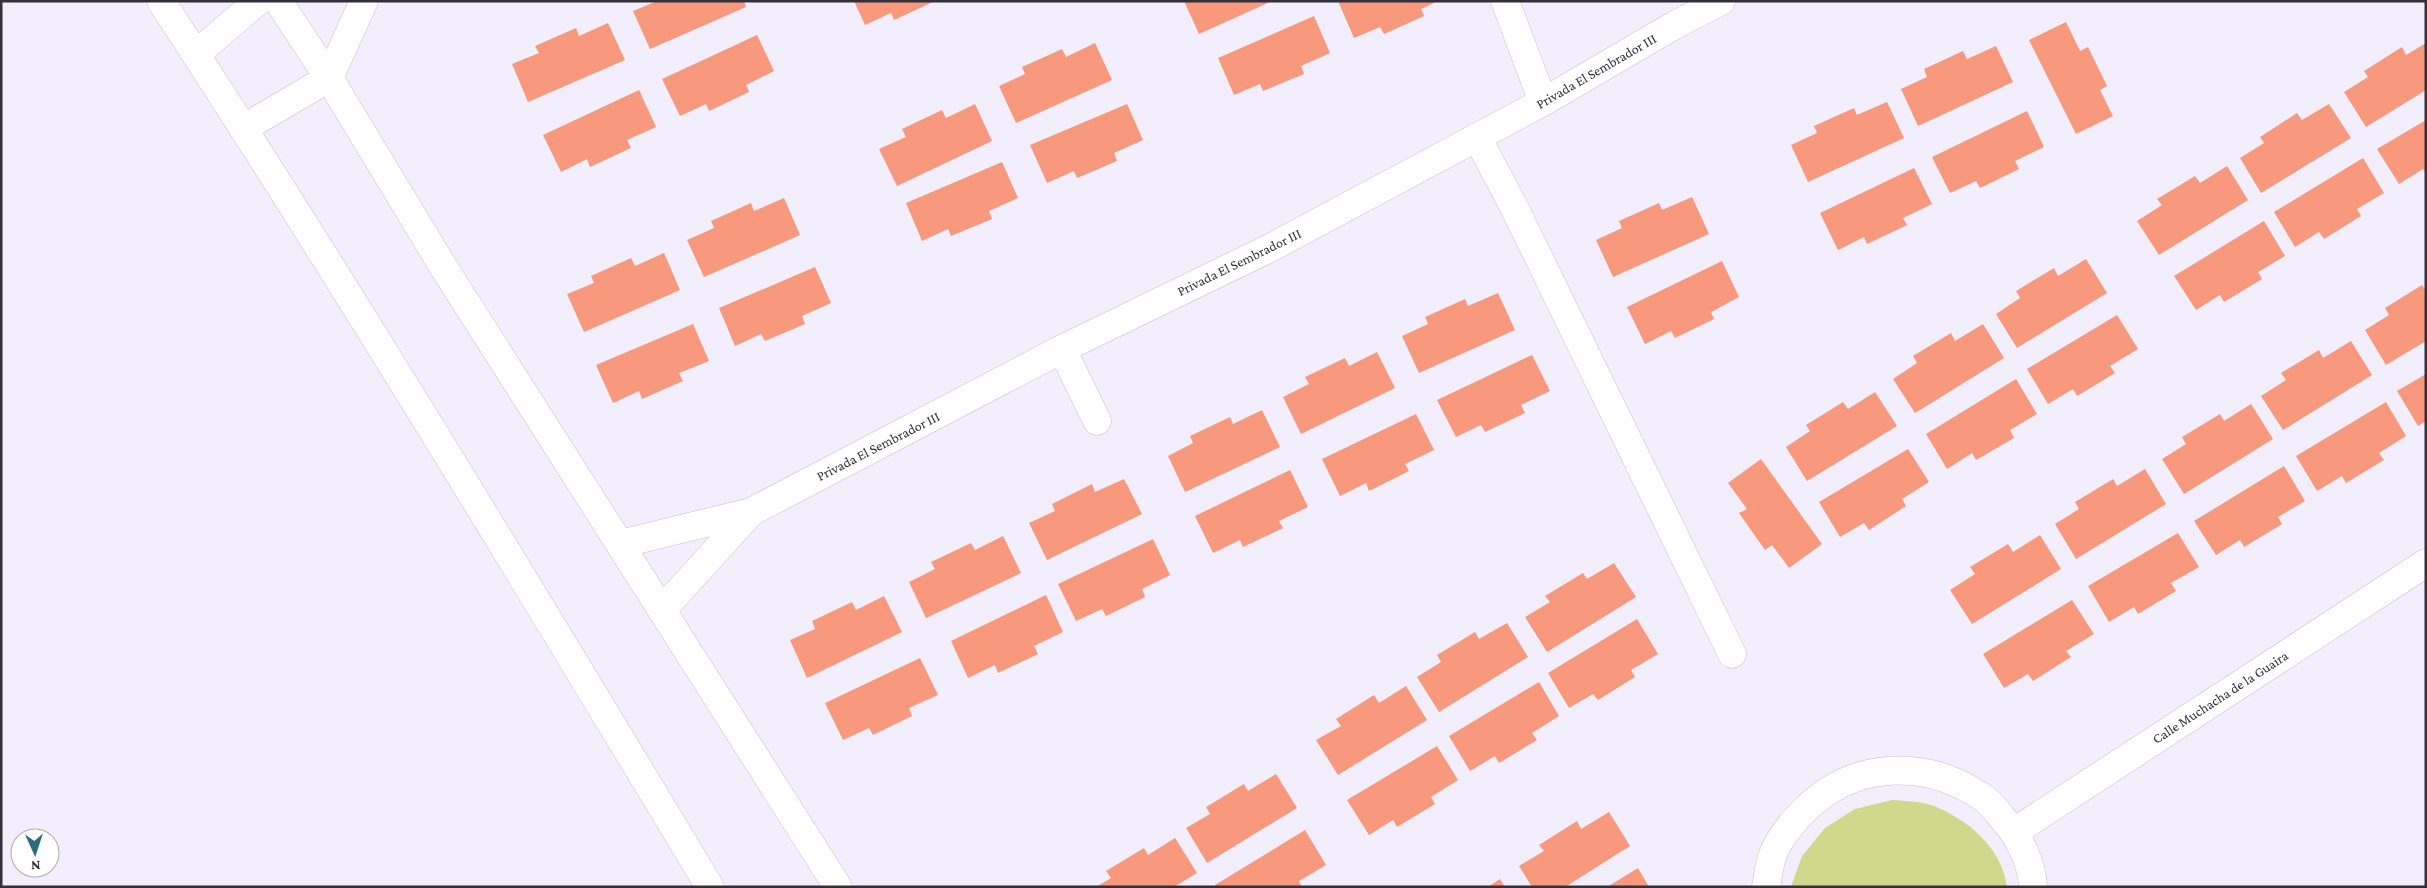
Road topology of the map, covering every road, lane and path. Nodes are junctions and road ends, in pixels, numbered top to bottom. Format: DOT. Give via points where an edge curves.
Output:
graph roads {
  1 [pos="161,1"];
  2 [pos="258,1"];
  3 [pos="278,1"];
  4 [pos="364,1"];
  5 [pos="1505,1"];
  6 [pos="1721,1"];
  7 [pos="196,54"];
  8 [pos="328,78"];
  9 [pos="1543,102"];
  10 [pos="244,128"];
  11 [pos="1477,137"];
  12 [pos="1062,348"];
  13 [pos="1097,422"];
  14 [pos="751,512"];
  15 [pos="620,544"];
  16 [pos="2426,563"];
  17 [pos="662,610"];
  18 [pos="1732,654"];
  19 [pos="2014,832"];
  20 [pos="710,887"];
  21 [pos="838,887"];
  22 [pos="1766,887"];
  23 [pos="2034,887"];
  1 -- 7 [label="street"];
  2 -- 7 [label="street"];
  3 -- 8 [label="street"];
  4 -- 8 [label="street"];
  5 -- 9 [label="street"];
  6 -- 9 [label="street, Privada El Sembrador III"];
  7 -- 10 [label="street"];
  8 -- 10 [label="street"];
  8 -- 15 [label="street" via="444,268"];
  9 -- 11 [label="street, Privada El Sembrador III"];
  10 -- 20 [label="street" via="529,586"];
  11 -- 12 [label="street, Privada El Sembrador III" via="1270,248"];
  11 -- 18 [label="street"];
  12 -- 13 [label="street"];
  12 -- 14 [label="street, Privada El Sembrador III"];
  14 -- 15 [label="street, Privada El Sembrador III"];
  14 -- 17 [label="street, Privada El Sembrador III"];
  15 -- 17 [label="street"];
  16 -- 19 [label="street, Calle Muchacha de la Guaira"];
  17 -- 21 [label="street"];
  19 -- 22 [label="street" via="1986,800 1949,778 1907,770 1865,774 1826,791 1794,819 1772,856"];
  19 -- 23 [label="street" via="2033,875"];
}
